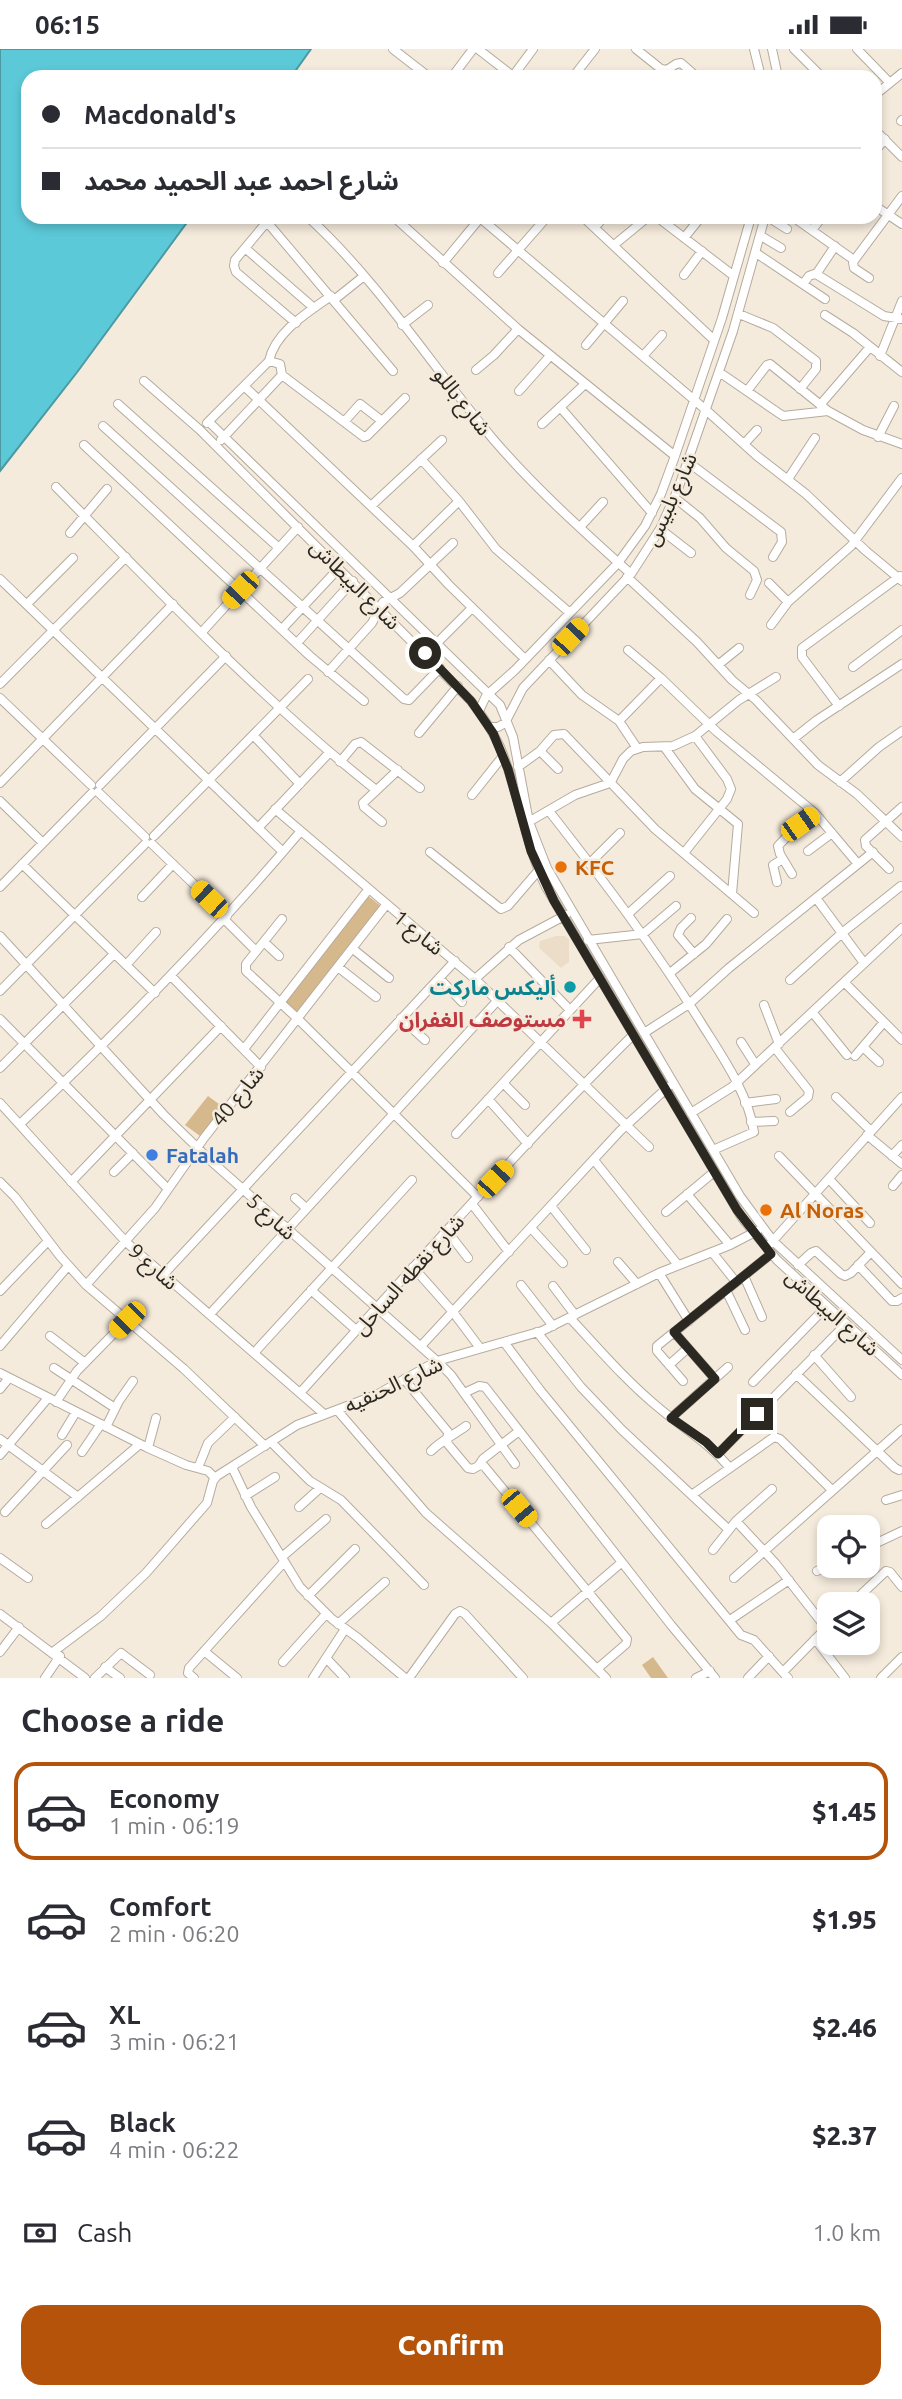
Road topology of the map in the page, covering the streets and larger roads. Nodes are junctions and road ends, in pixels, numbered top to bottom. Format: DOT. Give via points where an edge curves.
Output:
graph roads {
  1 [pos="393,49"];
  2 [pos="476,49"];
  3 [pos="533,49"];
  4 [pos="595,49"];
  5 [pos="636,49"];
  6 [pos="754,49"];
  7 [pos="772,49"];
  8 [pos="794,49"];
  9 [pos="857,49"];
  10 [pos="670,69"];
  11 [pos="420,70"];
  12 [pos="458,70"];
  13 [pos="504,70"];
  14 [pos="519,70"];
  15 [pos="578,70"];
  16 [pos="689,70"];
  17 [pos="759,70"];
  18 [pos="776,70"];
  19 [pos="815,70"];
  20 [pos="877,70"];
  21 [pos="902,73"];
  22 [pos="882,75"];
  23 [pos="890,83"];
  24 [pos="882,89"];
  25 [pos="882,136"];
  26 [pos="885,139"];
  27 [pos="882,143"];
  28 [pos="902,157"];
  29 [pos="902,195"];
  30 [pos="882,211"];
  31 [pos="888,215"];
  32 [pos="882,223"];
  33 [pos="265,224"];
  34 [pos="273,224"];
  35 [pos="315,224"];
  36 [pos="401,224"];
  37 [pos="474,224"];
  38 [pos="488,224"];
  39 [pos="541,224"];
  40 [pos="592,224"];
  41 [pos="598,224"];
  42 [pos="640,224"];
  43 [pos="666,224"];
  44 [pos="695,224"];
  45 [pos="749,224"];
  46 [pos="765,224"];
  47 [pos="779,224"];
  48 [pos="803,224"];
  49 [pos="817,224"];
  50 [pos="881,224"];
  51 [pos="902,224"];
  52 [pos="596,227"];
  53 [pos="787,229"];
  54 [pos="812,230"];
  55 [pos="761,236"];
  56 [pos="684,238"];
  57 [pos="614,245"];
  58 [pos="835,246"];
  59 [pos="245,248"];
  60 [pos="781,248"];
  61 [pos="518,250"];
  62 [pos="702,251"];
  63 [pos="756,253"];
  64 [pos="854,260"];
  65 [pos="443,263"];
  66 [pos="498,273"];
  67 [pos="816,274"];
  68 [pos="684,275"];
  69 [pos="364,276"];
  70 [pos="734,276"];
  71 [pos="869,278"];
  72 [pos="803,284"];
  73 [pos="333,298"];
  74 [pos="825,299"];
  75 [pos="623,301"];
  76 [pos="902,301"];
  77 [pos="428,305"];
  78 [pos="314,308"];
  79 [pos="739,314"];
  80 [pos="825,315"];
  81 [pos="899,319"];
  82 [pos="296,323"];
  83 [pos="604,323"];
  84 [pos="402,325"];
  85 [pos="519,329"];
  86 [pos="662,335"];
  87 [pos="714,340"];
  88 [pos="586,345"];
  89 [pos="870,348"];
  90 [pos="550,356"];
  91 [pos="643,356"];
  92 [pos="880,356"];
  93 [pos="270,361"];
  94 [pos="476,370"];
  95 [pos="393,371"];
  96 [pos="719,372"];
  97 [pos="902,372"];
  98 [pos="282,375"];
  99 [pos="144,381"];
  100 [pos="584,385"];
  101 [pos="244,386"];
  102 [pos="800,389"];
  103 [pos="519,391"];
  104 [pos="747,391"];
  105 [pos="405,398"];
  106 [pos="694,399"];
  107 [pos="259,400"];
  108 [pos="118,404"];
  109 [pos="820,405"];
  110 [pos="894,406"];
  111 [pos="560,407"];
  112 [pos="706,410"];
  113 [pos="828,411"];
  114 [pos="382,421"];
  115 [pos="209,422"];
  116 [pos="344,422"];
  117 [pos="542,424"];
  118 [pos="103,426"];
  119 [pos="200,430"];
  120 [pos="757,430"];
  121 [pos="225,437"];
  122 [pos="878,437"];
  123 [pos="815,438"];
  124 [pos="442,440"];
  125 [pos="744,444"];
  126 [pos="84,445"];
  127 [pos="902,445"];
  128 [pos="216,446"];
  129 [pos="675,456"];
  130 [pos="421,459"];
  131 [pos="688,462"];
  132 [pos="902,478"];
  133 [pos="788,479"];
  134 [pos="56,487"];
  135 [pos="107,489"];
  136 [pos="675,498"];
  137 [pos="459,501"];
  138 [pos="603,502"];
  139 [pos="371,506"];
  140 [pos="652,513"];
  141 [pos="85,516"];
  142 [pos="298,527"];
  143 [pos="580,527"];
  144 [pos="660,529"];
  145 [pos="70,533"];
  146 [pos="855,540"];
  147 [pos="453,543"];
  148 [pos="413,546"];
  149 [pos="279,548"];
  150 [pos="691,553"];
  151 [pos="126,557"];
  152 [pos="772,557"];
  153 [pos="72,558"];
  154 [pos="618,562"];
  155 [pos="430,564"];
  156 [pos="260,568"];
  157 [pos="339,568"];
  158 [pos="629,575"];
  159 [pos="901,577"];
  160 [pos="0,579"];
  161 [pos="353,581"];
  162 [pos="769,583"];
  163 [pos="240,590"];
  164 [pos="750,594"];
  165 [pos="390,598"];
  166 [pos="789,602"];
  167 [pos="27,604"];
  168 [pos="173,604"];
  169 [pos="303,607"];
  170 [pos="380,608"];
  171 [pos="472,608"];
  172 [pos="570,613"];
  173 [pos="317,620"];
  174 [pos="771,625"];
  175 [pos="282,629"];
  176 [pos="54,630"];
  177 [pos="902,630"];
  178 [pos="202,632"];
  179 [pos="297,643"];
  180 [pos="436,645"];
  181 [pos="739,648"];
  182 [pos="349,649"];
  183 [pos="628,650"];
  184 [pos="226,656"];
  185 [pos="525,659"];
  186 [pos="549,660"];
  187 [pos="902,664"];
  188 [pos="718,665"];
  189 [pos="853,667"];
  190 [pos="440,668"];
  191 [pos="328,672"];
  192 [pos="102,677"];
  193 [pos="776,677"];
  194 [pos="661,678"];
  195 [pos="308,679"];
  196 [pos="0,684"];
  197 [pos="458,686"];
  198 [pos="489,693"];
  199 [pos="750,693"];
  200 [pos="0,698"];
  201 [pos="364,701"];
  202 [pos="839,706"];
  203 [pos="279,709"];
  204 [pos="479,711"];
  205 [pos="507,719"];
  206 [pos="619,721"];
  207 [pos="710,725"];
  208 [pos="489,727"];
  209 [pos="155,729"];
  210 [pos="902,731"];
  211 [pos="419,733"];
  212 [pos="253,735"];
  213 [pos="695,736"];
  214 [pos="43,739"];
  215 [pos="793,739"];
  216 [pos="637,748"];
  217 [pos="665,748"];
  218 [pos="540,751"];
  219 [pos="329,753"];
  220 [pos="503,756"];
  221 [pos="340,762"];
  222 [pos="518,768"];
  223 [pos="558,769"];
  224 [pos="398,770"];
  225 [pos="209,780"];
  226 [pos="610,782"];
  227 [pos="840,782"];
  228 [pos="0,783"];
  229 [pos="300,784"];
  230 [pos="420,788"];
  231 [pos="95,789"];
  232 [pos="376,790"];
  233 [pos="472,795"];
  234 [pos="0,801"];
  235 [pos="902,807"];
  236 [pos="275,809"];
  237 [pos="718,810"];
  238 [pos="549,811"];
  239 [pos="815,813"];
  240 [pos="886,821"];
  241 [pos="382,822"];
  242 [pos="526,824"];
  243 [pos="258,828"];
  244 [pos="300,832"];
  245 [pos="621,833"];
  246 [pos="832,833"];
  247 [pos="902,837"];
  248 [pos="149,840"];
  249 [pos="43,843"];
  250 [pos="865,844"];
  251 [pos="808,851"];
  252 [pos="283,852"];
  253 [pos="430,852"];
  254 [pos="873,852"];
  255 [pos="684,853"];
  256 [pos="850,856"];
  257 [pos="783,859"];
  258 [pos="590,863"];
  259 [pos="173,864"];
  260 [pos="858,864"];
  261 [pos="22,865"];
  262 [pos="889,869"];
  263 [pos="538,871"];
  264 [pos="792,874"];
  265 [pos="670,876"];
  266 [pos="777,882"];
  267 [pos="901,886"];
  268 [pos="0,887"];
  269 [pos="368,890"];
  270 [pos="732,894"];
  271 [pos="142,897"];
  272 [pos="816,898"];
  273 [pos="386,905"];
  274 [pos="676,906"];
  275 [pos="572,912"];
  276 [pos="629,913"];
  277 [pos="754,913"];
  278 [pos="75,916"];
  279 [pos="562,916"];
  280 [pos="225,918"];
  281 [pos="691,918"];
  282 [pos="282,919"];
  283 [pos="727,919"];
  284 [pos="902,928"];
  285 [pos="156,932"];
  286 [pos="643,933"];
  287 [pos="842,933"];
  288 [pos="0,936"];
  289 [pos="588,940"];
  290 [pos="264,941"];
  291 [pos="509,947"];
  292 [pos="353,949"];
  293 [pos="256,951"];
  294 [pos="114,954"];
  295 [pos="694,954"];
  296 [pos="279,956"];
  297 [pos="455,961"];
  298 [pos="864,963"];
  299 [pos="26,964"];
  300 [pos="125,965"];
  301 [pos="338,967"];
  302 [pos="670,973"];
  303 [pos="171,976"];
  304 [pos="389,978"];
  305 [pos="439,978"];
  306 [pos="600,978"];
  307 [pos="475,979"];
  308 [pos="790,980"];
  309 [pos="845,983"];
  310 [pos="0,991"];
  311 [pos="155,993"];
  312 [pos="376,997"];
  313 [pos="498,1000"];
  314 [pos="280,1002"];
  315 [pos="462,1002"];
  316 [pos="63,1004"];
  317 [pos="690,1004"];
  318 [pos="764,1005"];
  319 [pos="570,1010"];
  320 [pos="813,1013"];
  321 [pos="401,1018"];
  322 [pos="0,1019"];
  323 [pos="298,1019"];
  324 [pos="884,1022"];
  325 [pos="221,1026"];
  326 [pos="644,1033"];
  327 [pos="633,1035"];
  328 [pos="425,1039"];
  329 [pos="902,1040"];
  330 [pos="541,1042"];
  331 [pos="741,1042"];
  332 [pos="24,1044"];
  333 [pos="102,1046"];
  334 [pos="777,1046"];
  335 [pos="863,1047"];
  336 [pos="244,1049"];
  337 [pos="879,1062"];
  338 [pos="755,1064"];
  339 [pos="261,1066"];
  340 [pos="0,1068"];
  341 [pos="352,1072"];
  342 [pos="64,1083"];
  343 [pos="503,1083"];
  344 [pos="673,1083"];
  345 [pos="737,1083"];
  346 [pos="584,1084"];
  347 [pos="666,1090"];
  348 [pos="836,1097"];
  349 [pos="902,1097"];
  350 [pos="150,1099"];
  351 [pos="488,1099"];
  352 [pos="776,1099"];
  353 [pos="0,1103"];
  354 [pos="744,1103"];
  355 [pos="525,1105"];
  356 [pos="790,1112"];
  357 [pos="394,1113"];
  358 [pos="691,1113"];
  359 [pos="775,1121"];
  360 [pos="751,1122"];
  361 [pos="21,1123"];
  362 [pos="626,1125"];
  363 [pos="456,1133"];
  364 [pos="869,1133"];
  365 [pos="115,1136"];
  366 [pos="528,1144"];
  367 [pos="902,1145"];
  368 [pos="197,1147"];
  369 [pos="649,1147"];
  370 [pos="713,1150"];
  371 [pos="132,1153"];
  372 [pos="779,1156"];
  373 [pos="892,1156"];
  374 [pos="594,1160"];
  375 [pos="902,1164"];
  376 [pos="114,1172"];
  377 [pos="714,1172"];
  378 [pos="902,1175"];
  379 [pos="828,1179"];
  380 [pos="412,1180"];
  381 [pos="0,1182"];
  382 [pos="71,1182"];
  383 [pos="893,1186"];
  384 [pos="168,1189"];
  385 [pos="242,1190"];
  386 [pos="687,1194"];
  387 [pos="815,1194"];
  388 [pos="478,1197"];
  389 [pos="295,1198"];
  390 [pos="472,1204"];
  391 [pos="551,1206"];
  392 [pos="306,1208"];
  393 [pos="666,1212"];
  394 [pos="870,1223"];
  395 [pos="531,1228"];
  396 [pos="762,1228"];
  397 [pos="286,1229"];
  398 [pos="447,1230"];
  399 [pos="753,1233"];
  400 [pos="48,1241"];
  401 [pos="773,1241"];
  402 [pos="126,1242"];
  403 [pos="730,1244"];
  404 [pos="586,1250"];
  405 [pos="768,1251"];
  406 [pos="509,1252"];
  407 [pos="712,1252"];
  408 [pos="871,1252"];
  409 [pos="468,1258"];
  410 [pos="618,1262"];
  411 [pos="563,1263"];
  412 [pos="678,1265"];
  413 [pos="798,1265"];
  414 [pos="859,1265"];
  415 [pos="68,1266"];
  416 [pos="413,1267"];
  417 [pos="331,1269"];
  418 [pos="659,1273"];
  419 [pos="164,1274"];
  420 [pos="744,1276"];
  421 [pos="736,1282"];
  422 [pos="637,1283"];
  423 [pos="902,1284"];
  424 [pos="86,1285"];
  425 [pos="521,1285"];
  426 [pos="552,1286"];
  427 [pos="312,1290"];
  428 [pos="726,1290"];
  429 [pos="0,1291"];
  430 [pos="902,1298"];
  431 [pos="827,1306"];
  432 [pos="376,1308"];
  433 [pos="453,1312"];
  434 [pos="210,1314"];
  435 [pos="573,1317"];
  436 [pos="762,1317"];
  437 [pos="127,1320"];
  438 [pos="689,1321"];
  439 [pos="860,1322"];
  440 [pos="552,1327"];
  441 [pos="849,1327"];
  442 [pos="745,1329"];
  443 [pos="356,1330"];
  444 [pos="537,1332"];
  445 [pos="674,1332"];
  446 [pos="50,1336"];
  447 [pos="504,1342"];
  448 [pos="0,1346"];
  449 [pos="421,1346"];
  450 [pos="480,1348"];
  451 [pos="688,1348"];
  452 [pos="254,1353"];
  453 [pos="814,1355"];
  454 [pos="902,1360"];
  455 [pos="438,1361"];
  456 [pos="85,1363"];
  457 [pos="669,1365"];
  458 [pos="728,1367"];
  459 [pos="54,1369"];
  460 [pos="0,1373"];
  461 [pos="796,1374"];
  462 [pos="902,1375"];
  463 [pos="9,1378"];
  464 [pos="715,1379"];
  465 [pos="69,1380"];
  466 [pos="404,1380"];
  467 [pos="133,1381"];
  468 [pos="682,1381"];
  469 [pos="753,1383"];
  470 [pos="0,1389"];
  471 [pos="300,1393"];
  472 [pos="464,1394"];
  473 [pos="851,1397"];
  474 [pos="52,1400"];
  475 [pos="115,1408"];
  476 [pos="338,1410"];
  477 [pos="76,1412"];
  478 [pos="324,1414"];
  479 [pos="234,1417"];
  480 [pos="156,1418"];
  481 [pos="671,1418"];
  482 [pos="104,1425"];
  483 [pos="466,1426"];
  484 [pos="902,1429"];
  485 [pos="519,1431"];
  486 [pos="62,1435"];
  487 [pos="448,1437"];
  488 [pos="0,1439"];
  489 [pos="268,1444"];
  490 [pos="8,1445"];
  491 [pos="67,1445"];
  492 [pos="501,1445"];
  493 [pos="144,1446"];
  494 [pos="432,1451"];
  495 [pos="82,1452"];
  496 [pos="878,1452"];
  497 [pos="718,1454"];
  498 [pos="0,1455"];
  499 [pos="515,1464"];
  500 [pos="479,1465"];
  501 [pos="232,1467"];
  502 [pos="198,1468"];
  503 [pos="730,1468"];
  504 [pos="43,1470"];
  505 [pos="899,1470"];
  506 [pos="275,1477"];
  507 [pos="215,1478"];
  508 [pos="320,1488"];
  509 [pos="772,1489"];
  510 [pos="832,1490"];
  511 [pos="693,1494"];
  512 [pos="902,1495"];
  513 [pos="245,1496"];
  514 [pos="78,1497"];
  515 [pos="886,1500"];
  516 [pos="299,1507"];
  517 [pos="5,1512"];
  518 [pos="326,1519"];
  519 [pos="736,1521"];
  520 [pos="46,1524"];
  521 [pos="729,1529"];
  522 [pos="902,1531"];
  523 [pos="880,1541"];
  524 [pos="355,1549"];
  525 [pos="713,1551"];
  526 [pos="765,1551"];
  527 [pos="0,1558"];
  528 [pos="283,1559"];
  529 [pos="621,1563"];
  530 [pos="28,1578"];
  531 [pos="734,1578"];
  532 [pos="789,1580"];
  533 [pos="385,1582"];
  534 [pos="424,1584"];
  535 [pos="902,1587"];
  536 [pos="588,1591"];
  537 [pos="863,1592"];
  538 [pos="308,1596"];
  539 [pos="817,1613"];
  540 [pos="0,1614"];
  541 [pos="326,1614"];
  542 [pos="730,1620"];
  543 [pos="551,1623"];
  544 [pos="19,1626"];
  545 [pos="341,1626"];
  546 [pos="815,1639"];
  547 [pos="204,1651"];
  548 [pos="0,1652"];
  549 [pos="56,1654"];
  550 [pos="769,1656"];
  551 [pos="902,1657"];
  552 [pos="326,1658"];
  553 [pos="283,1662"];
  554 [pos="105,1667"];
  555 [pos="597,1669"];
  556 [pos="150,1675"];
  557 [pos="713,1675"];
  558 [pos="191,1676"];
  559 [pos="784,1676"];
  560 [pos="45,1678"];
  561 [pos="85,1678"];
  562 [pos="95,1678"];
  563 [pos="120,1678"];
  564 [pos="237,1678"];
  565 [pos="313,1678"];
  566 [pos="345,1678"];
  567 [pos="407,1678"];
  568 [pos="523,1678"];
  569 [pos="606,1678"];
  570 [pos="696,1678"];
  571 [pos="748,1678"];
  572 [pos="845,1678"];
  573 [pos="881,1678"];
  1 -- 11 [label="street"];
  2 -- 12 [label="street"];
  2 -- 13 [label="street"];
  3 -- 14 [label="street"];
  4 -- 15 [label="street"];
  5 -- 10 [label="street" via="661,69"];
  6 -- 17 [label="street"];
  7 -- 18 [label="street"];
  8 -- 19 [label="street"];
  9 -- 20 [label="street"];
  10 -- 16 [label="street" via="681,63"];
  21 -- 23 [label="street"];
  22 -- 23 [label="street"];
  23 -- 24 [label="street"];
  25 -- 26 [label="street"];
  26 -- 27 [label="street"];
  26 -- 28 [label="street"];
  29 -- 31 [label="street"];
  30 -- 31 [label="street"];
  31 -- 32 [label="street"];
  31 -- 51 [label="street"];
  33 -- 59 [label="street"];
  34 -- 73 [label="street"];
  35 -- 69 [label="street, شارع باللو"];
  36 -- 65 [label="street"];
  37 -- 65 [label="street"];
  38 -- 61 [label="street"];
  39 -- 61 [label="street"];
  40 -- 52 [label="street"];
  41 -- 52 [label="street"];
  42 -- 57 [label="street"];
  43 -- 56 [label="street"];
  44 -- 56 [label="street"];
  45 -- 70 [label="street, شارع بلبيس"];
  46 -- 55 [label="street, شارع بلبيس"];
  47 -- 53 [label="street"];
  48 -- 54 [label="street"];
  49 -- 54 [label="street"];
  50 -- 64 [label="street"];
  52 -- 57 [label="street"];
  54 -- 58 [label="street"];
  55 -- 60 [label="street"];
  55 -- 63 [label="street, شارع بلبيس"];
  56 -- 62 [label="street"];
  57 -- 87 [label="street"];
  58 -- 64 [label="street"];
  58 -- 67 [label="street"];
  59 -- 78 [label="street"];
  59 -- 82 [label="street" via="234,263 236,272"];
  61 -- 66 [label="street"];
  61 -- 83 [label="street"];
  62 -- 68 [label="street"];
  62 -- 70 [label="street"];
  63 -- 72 [label="street"];
  63 -- 79 [label="street, شارع بلبيس"];
  64 -- 71 [label="street" via="854,268"];
  65 -- 85 [label="street"];
  67 -- 72 [label="street"];
  67 -- 81 [label="street" via="884,316"];
  69 -- 73 [label="street"];
  69 -- 84 [label="street, شارع باللو"];
  70 -- 87 [label="street, شارع بلبيس"];
  72 -- 74 [label="street"];
  73 -- 78 [label="street"];
  73 -- 95 [label="street"];
  75 -- 83 [label="street"];
  76 -- 81 [label="street"];
  77 -- 84 [label="street"];
  78 -- 82 [label="street"];
  79 -- 96 [label="street, شارع بلبيس"];
  79 -- 102 [label="street" via="773,328 816,361 816,369"];
  80 -- 89 [label="street"];
  81 -- 92 [label="street"];
  82 -- 93 [label="street" via="274,345"];
  83 -- 88 [label="street"];
  83 -- 91 [label="street"];
  84 -- 143 [label="street, شارع باللو" via="494,440"];
  85 -- 90 [label="street"];
  85 -- 94 [label="street"];
  86 -- 91 [label="street"];
  87 -- 106 [label="street, شارع بلبيس"];
  89 -- 92 [label="street"];
  89 -- 109 [label="street"];
  90 -- 100 [label="street"];
  90 -- 103 [label="street"];
  91 -- 106 [label="street"];
  92 -- 97 [label="street"];
  93 -- 98 [label="street" via="280,364"];
  93 -- 101 [label="street"];
  96 -- 104 [label="street"];
  96 -- 112 [label="street, شارع بلبيس"];
  98 -- 107 [label="street"];
  98 -- 116 [label="street"];
  99 -- 119 [label="street, شارع البيطاش"];
  100 -- 111 [label="street"];
  100 -- 129 [label="street"];
  101 -- 107 [label="street"];
  101 -- 115 [label="street"];
  102 -- 104 [label="street" via="769,364"];
  102 -- 109 [label="street"];
  104 -- 113 [label="street" via="785,416"];
  105 -- 114 [label="street"];
  106 -- 112 [label="street"];
  106 -- 129 [label="street, شارع بلبيس"];
  107 -- 121 [label="street"];
  107 -- 139 [label="street"];
  108 -- 149 [label="street"];
  109 -- 113 [label="street"];
  110 -- 122 [label="street"];
  111 -- 117 [label="street"];
  111 -- 140 [label="street"];
  112 -- 125 [label="street"];
  112 -- 131 [label="street, شارع بلبيس"];
  113 -- 122 [label="street"];
  114 -- 116 [label="street" via="365,437"];
  114 -- 116 [label="street" via="360,404"];
  115 -- 119 [label="street"];
  115 -- 121 [label="street, شارع البيطاش"];
  118 -- 156 [label="street"];
  119 -- 128 [label="street, شارع البيطاش"];
  120 -- 125 [label="street"];
  121 -- 128 [label="street"];
  121 -- 165 [label="street, شارع البيطاش"];
  122 -- 127 [label="street"];
  123 -- 133 [label="street"];
  124 -- 130 [label="street"];
  125 -- 133 [label="street"];
  126 -- 163 [label="street"];
  128 -- 142 [label="street, شارع البيطاش"];
  129 -- 140 [label="street, شارع بلبيس"];
  130 -- 137 [label="street"];
  130 -- 139 [label="street"];
  131 -- 136 [label="street, شارع بلبيس"];
  131 -- 152 [label="street" via="781,532 782,542"];
  132 -- 146 [label="street"];
  133 -- 146 [label="street"];
  134 -- 141 [label="street"];
  135 -- 141 [label="street"];
  136 -- 144 [label="street, شارع بلبيس"];
  136 -- 164 [label="street" via="754,571 757,580"];
  137 -- 148 [label="street"];
  137 -- 172 [label="street" via="496,549"];
  138 -- 143 [label="street"];
  139 -- 148 [label="street"];
  140 -- 154 [label="street, شارع بلبيس"];
  141 -- 145 [label="street"];
  141 -- 151 [label="street"];
  142 -- 149 [label="street"];
  142 -- 157 [label="street, شارع البيطاش"];
  143 -- 154 [label="street, شارع باللو"];
  144 -- 150 [label="street"];
  144 -- 158 [label="street, شارع بلبيس"];
  146 -- 159 [label="street"];
  146 -- 166 [label="street"];
  147 -- 155 [label="street"];
  148 -- 155 [label="street"];
  149 -- 156 [label="street"];
  151 -- 168 [label="street"];
  151 -- 176 [label="street"];
  153 -- 167 [label="street"];
  154 -- 158 [label="street, شارع باللو"];
  154 -- 172 [label="street, شارع بلبيس"];
  155 -- 165 [label="street"];
  155 -- 171 [label="street"];
  156 -- 163 [label="street"];
  156 -- 169 [label="street"];
  157 -- 161 [label="street, شارع البيطاش"];
  157 -- 169 [label="street"];
  158 -- 186 [label="street, شارع بلبيس"];
  158 -- 188 [label="street, شارع باللو"];
  159 -- 202 [label="street" via="801,651"];
  160 -- 167 [label="street"];
  161 -- 170 [label="street, شارع البيطاش"];
  161 -- 173 [label="street"];
  162 -- 166 [label="street"];
  163 -- 175 [label="street"];
  163 -- 178 [label="street"];
  165 -- 170 [label="street"];
  165 -- 180 [label="street, شارع البيطاش"];
  166 -- 174 [label="street"];
  167 -- 176 [label="street"];
  168 -- 178 [label="street"];
  168 -- 192 [label="street"];
  169 -- 173 [label="street"];
  169 -- 175 [label="street"];
  170 -- 182 [label="street"];
  170 -- 190 [label="street, شارع البيطاش"];
  171 -- 180 [label="street"];
  171 -- 185 [label="street"];
  172 -- 185 [label="street, شارع بلبيس"];
  173 -- 179 [label="street"];
  173 -- 182 [label="street"];
  175 -- 179 [label="street"];
  176 -- 192 [label="street"];
  176 -- 196 [label="street"];
  177 -- 189 [label="street"];
  178 -- 184 [label="street"];
  179 -- 191 [label="street"];
  180 -- 198 [label="street, شارع البيطاش"];
  181 -- 188 [label="street"];
  182 -- 190 [label="street" via="405,700"];
  182 -- 191 [label="street"];
  183 -- 194 [label="street"];
  184 -- 203 [label="street"];
  184 -- 209 [label="street"];
  185 -- 198 [label="street, شارع بلبيس"];
  186 -- 205 [label="street, شارع بلبيس" via="523,688"];
  186 -- 206 [label="street" via="585,698"];
  187 -- 202 [label="street"];
  188 -- 199 [label="street, شارع باللو"];
  190 -- 197 [label="street, شارع البيطاش"];
  191 -- 201 [label="street"];
  192 -- 209 [label="street"];
  192 -- 214 [label="street"];
  193 -- 199 [label="street"];
  194 -- 206 [label="street"];
  194 -- 207 [label="street"];
  195 -- 203 [label="street"];
  197 -- 204 [label="street, شارع البيطاش"];
  197 -- 211 [label="street"];
  198 -- 204 [label="street, شارع بلبيس"];
  198 -- 205 [label="street, شارع البيطاش"];
  199 -- 207 [label="street"];
  199 -- 215 [label="street, شارع باللو"];
  200 -- 214 [label="street"];
  202 -- 215 [label="street"];
  203 -- 212 [label="street"];
  203 -- 219 [label="street"];
  204 -- 208 [label="street, شارع البيطاش"];
  205 -- 208 [label="street" via="498,727"];
  205 -- 222 [label="street, شارع البيطاش"];
  206 -- 216 [label="street"];
  207 -- 213 [label="street"];
  207 -- 239 [label="street"];
  208 -- 220 [label="street, شارع البيطاش"];
  209 -- 225 [label="street"];
  209 -- 231 [label="street"];
  210 -- 227 [label="street"];
  212 -- 225 [label="street"];
  212 -- 229 [label="street"];
  213 -- 217 [label="street"];
  213 -- 237 [label="street" via="730,784 730,794"];
  214 -- 228 [label="street"];
  214 -- 231 [label="street"];
  215 -- 227 [label="street, شارع باللو"];
  216 -- 217 [label="street"];
  216 -- 226 [label="street" via="622,759"];
  217 -- 237 [label="street" via="689,783"];
  218 -- 222 [label="street"];
  218 -- 223 [label="street"];
  218 -- 226 [label="street" via="554,735 564,734"];
  219 -- 221 [label="street"];
  219 -- 229 [label="street"];
  220 -- 233 [label="street"];
  220 -- 242 [label="street, شارع البيطاش"];
  221 -- 224 [label="street" via="361,742"];
  221 -- 232 [label="street"];
  222 -- 242 [label="street, شارع البيطاش"];
  224 -- 230 [label="street"];
  224 -- 232 [label="street"];
  225 -- 243 [label="street"];
  225 -- 248 [label="street"];
  226 -- 238 [label="street"];
  226 -- 255 [label="street"];
  227 -- 240 [label="street, شارع باللو"];
  229 -- 236 [label="street"];
  231 -- 248 [label="street"];
  231 -- 249 [label="street"];
  232 -- 241 [label="street" via="363,805"];
  234 -- 249 [label="street"];
  235 -- 240 [label="street"];
  236 -- 243 [label="street"];
  236 -- 244 [label="street, شارع 1"];
  237 -- 255 [label="street"];
  237 -- 270 [label="street" via="739,826"];
  238 -- 242 [label="street"];
  238 -- 258 [label="street"];
  239 -- 246 [label="street"];
  239 -- 257 [label="street" via="780,843"];
  240 -- 247 [label="street, شارع باللو"];
  240 -- 250 [label="street"];
  242 -- 263 [label="street, شارع البيطاش"];
  242 -- 275 [label="street, شارع البيطاش"];
  243 -- 252 [label="street"];
  244 -- 252 [label="street"];
  244 -- 269 [label="street, شارع 1"];
  245 -- 258 [label="street"];
  246 -- 251 [label="street"];
  246 -- 256 [label="street"];
  248 -- 259 [label="street"];
  248 -- 278 [label="street"];
  249 -- 261 [label="street"];
  250 -- 254 [label="street"];
  250 -- 256 [label="street"];
  252 -- 280 [label="street"];
  253 -- 263 [label="street" via="501,909 508,907"];
  254 -- 260 [label="street"];
  254 -- 262 [label="street"];
  255 -- 270 [label="street"];
  256 -- 260 [label="street"];
  257 -- 264 [label="street"];
  257 -- 266 [label="street" via="773,865"];
  258 -- 276 [label="street"];
  259 -- 271 [label="street"];
  259 -- 280 [label="street"];
  260 -- 272 [label="street"];
  261 -- 268 [label="street"];
  261 -- 278 [label="street"];
  263 -- 279 [label="street, شارع البيطاش"];
  265 -- 276 [label="street"];
  267 -- 287 [label="street"];
  269 -- 273 [label="street, شارع 1"];
  269 -- 314 [label="street, شارع 40"];
  270 -- 277 [label="street"];
  272 -- 287 [label="street"];
  272 -- 317 [label="street"];
  273 -- 292 [label="street, شارع 40"];
  273 -- 297 [label="street, شارع 1"];
  274 -- 286 [label="street"];
  275 -- 279 [label="street"];
  275 -- 289 [label="street, شارع البيطاش"];
  276 -- 286 [label="street"];
  278 -- 294 [label="street"];
  278 -- 299 [label="street"];
  279 -- 291 [label="street"];
  279 -- 306 [label="street, شارع البيطاش"];
  280 -- 293 [label="street"];
  280 -- 303 [label="street"];
  281 -- 295 [label="street" via="678,935"];
  282 -- 290 [label="street"];
  283 -- 295 [label="street"];
  284 -- 298 [label="street"];
  285 -- 300 [label="street"];
  286 -- 289 [label="street"];
  286 -- 302 [label="street"];
  287 -- 298 [label="street"];
  287 -- 308 [label="street"];
  288 -- 299 [label="street, شارع 5"];
  289 -- 326 [label="street, شارع البيطاش"];
  290 -- 293 [label="street"];
  290 -- 296 [label="street"];
  291 -- 307 [label="street"];
  291 -- 319 [label="street"];
  292 -- 301 [label="street, شارع 40"];
  292 -- 304 [label="street"];
  293 -- 314 [label="street" via="246,971"];
  294 -- 300 [label="street"];
  294 -- 316 [label="street"];
  295 -- 302 [label="street"];
  297 -- 305 [label="street"];
  297 -- 307 [label="street, شارع 1"];
  298 -- 309 [label="street"];
  299 -- 310 [label="street"];
  299 -- 316 [label="street, شارع 5"];
  300 -- 311 [label="street"];
  301 -- 312 [label="street"];
  301 -- 323 [label="street, شارع 40"];
  302 -- 317 [label="street"];
  303 -- 311 [label="street"];
  303 -- 325 [label="street"];
  305 -- 315 [label="street"];
  305 -- 321 [label="street"];
  306 -- 319 [label="street"];
  306 -- 327 [label="street, شارع البيطاش"];
  307 -- 313 [label="street, شارع 1"];
  309 -- 320 [label="street"];
  309 -- 324 [label="street"];
  311 -- 333 [label="street"];
  313 -- 330 [label="street, شارع 1"];
  313 -- 357 [label="street"];
  314 -- 323 [label="street"];
  314 -- 336 [label="street, شارع 40"];
  316 -- 332 [label="street"];
  316 -- 333 [label="street, شارع 5"];
  317 -- 326 [label="street"];
  317 -- 345 [label="street"];
  318 -- 334 [label="street"];
  319 -- 330 [label="street"];
  320 -- 334 [label="street"];
  320 -- 335 [label="street" via="851,1056"];
  321 -- 328 [label="street"];
  321 -- 341 [label="street"];
  322 -- 332 [label="street"];
  323 -- 339 [label="street, شارع 40"];
  323 -- 341 [label="street"];
  324 -- 329 [label="street"];
  324 -- 335 [label="street"];
  325 -- 336 [label="street"];
  325 -- 350 [label="street"];
  326 -- 344 [label="street, شارع البيطاش"];
  327 -- 346 [label="street, شارع نقطه الساحل"];
  327 -- 347 [label="street, شارع البيطاش"];
  330 -- 343 [label="street"];
  330 -- 346 [label="street, شارع 1"];
  331 -- 338 [label="street"];
  332 -- 340 [label="street"];
  332 -- 342 [label="street"];
  333 -- 342 [label="street"];
  333 -- 350 [label="street, شارع 5"];
  334 -- 338 [label="street"];
  334 -- 356 [label="street" via="809,1091"];
  335 -- 337 [label="street"];
  336 -- 339 [label="street"];
  338 -- 345 [label="street"];
  339 -- 368 [label="street, شارع 40"];
  341 -- 357 [label="street"];
  341 -- 385 [label="street"];
  342 -- 361 [label="street"];
  342 -- 365 [label="street"];
  343 -- 351 [label="street"];
  343 -- 355 [label="street"];
  344 -- 347 [label="street"];
  344 -- 358 [label="street, شارع البيطاش"];
  345 -- 354 [label="street"];
  345 -- 358 [label="street"];
  346 -- 362 [label="street, شارع 1"];
  346 -- 366 [label="street, شارع نقطه الساحل"];
  347 -- 362 [label="street"];
  347 -- 377 [label="street, شارع البيطاش"];
  348 -- 364 [label="street"];
  349 -- 364 [label="street"];
  350 -- 365 [label="street"];
  350 -- 368 [label="street, شارع 5"];
  351 -- 363 [label="street"];
  351 -- 366 [label="street"];
  352 -- 354 [label="street"];
  353 -- 361 [label="street, شارع 9"];
  354 -- 360 [label="street"];
  357 -- 388 [label="street"];
  357 -- 392 [label="street"];
  358 -- 370 [label="street, شارع البيطاش"];
  359 -- 360 [label="street"];
  360 -- 370 [label="street" via="752,1133"];
  361 -- 382 [label="street, شارع 9"];
  362 -- 369 [label="street, شارع 1"];
  362 -- 374 [label="street"];
  364 -- 373 [label="street"];
  364 -- 379 [label="street"];
  365 -- 371 [label="street"];
  365 -- 382 [label="street"];
  366 -- 388 [label="street, شارع نقطه الساحل"];
  367 -- 373 [label="street"];
  368 -- 384 [label="street, شارع 40"];
  368 -- 385 [label="street, شارع 5"];
  370 -- 396 [label="street, شارع البيطاش"];
  371 -- 376 [label="street"];
  371 -- 384 [label="street"];
  372 -- 387 [label="street"];
  373 -- 375 [label="street"];
  374 -- 391 [label="street"];
  374 -- 412 [label="street"];
  377 -- 386 [label="street"];
  377 -- 399 [label="street, شارع البيطاش"];
  378 -- 383 [label="street"];
  379 -- 387 [label="street"];
  379 -- 394 [label="street"];
  380 -- 417 [label="street"];
  381 -- 400 [label="street"];
  382 -- 402 [label="street, شارع 9"];
  384 -- 402 [label="street, شارع 40"];
  385 -- 397 [label="street, شارع 5"];
  385 -- 419 [label="street"];
  386 -- 393 [label="street"];
  386 -- 403 [label="street"];
  387 -- 401 [label="street"];
  387 -- 408 [label="street"];
  388 -- 390 [label="street, شارع نقطه الساحل"];
  389 -- 392 [label="street"];
  390 -- 398 [label="street, شارع نقطه الساحل"];
  390 -- 406 [label="street"];
  391 -- 395 [label="street"];
  391 -- 404 [label="street"];
  392 -- 397 [label="street"];
  395 -- 406 [label="street"];
  395 -- 411 [label="street"];
  396 -- 399 [label="street, شارع الحنفيه"];
  396 -- 401 [label="street, شارع البيطاش"];
  397 -- 417 [label="street, شارع 5"];
  397 -- 434 [label="street"];
  398 -- 409 [label="street"];
  398 -- 416 [label="street, شارع نقطه الساحل"];
  399 -- 403 [label="street, شارع الحنفيه"];
  399 -- 405 [label="street, شارع البيطاش"];
  400 -- 415 [label="street"];
  400 -- 429 [label="street"];
  401 -- 405 [label="street"];
  401 -- 413 [label="street, شارع البيطاش"];
  402 -- 419 [label="street, شارع 9"];
  402 -- 424 [label="street, شارع 40"];
  403 -- 407 [label="street, شارع الحنفيه"];
  405 -- 420 [label="street"];
  405 -- 431 [label="street, شارع البيطاش"];
  406 -- 433 [label="street"];
  407 -- 412 [label="street, شارع الحنفيه"];
  407 -- 421 [label="street"];
  408 -- 414 [label="street"];
  408 -- 423 [label="street"];
  410 -- 422 [label="street"];
  412 -- 418 [label="street, شارع الحنفيه"];
  413 -- 414 [label="street" via="814,1251 843,1275"];
  413 -- 439 [label="street, شارع البيطاش"];
  414 -- 430 [label="street" via="891,1300"];
  415 -- 424 [label="street"];
  415 -- 448 [label="street"];
  416 -- 432 [label="street, شارع نقطه الساحل"];
  416 -- 433 [label="street"];
  417 -- 427 [label="street"];
  417 -- 432 [label="street, شارع 5"];
  418 -- 422 [label="street, شارع الحنفيه"];
  418 -- 438 [label="street"];
  419 -- 434 [label="street, شارع 9"];
  420 -- 421 [label="street"];
  420 -- 436 [label="street"];
  421 -- 428 [label="street"];
  422 -- 435 [label="street, شارع الحنفيه"];
  424 -- 437 [label="street"];
  425 -- 440 [label="street"];
  426 -- 435 [label="street"];
  427 -- 443 [label="street"];
  427 -- 452 [label="street"];
  428 -- 438 [label="street"];
  428 -- 442 [label="street"];
  431 -- 441 [label="street, شارع البيطاش"];
  431 -- 469 [label="street"];
  432 -- 443 [label="street, شارع نقطه الساحل"];
  432 -- 449 [label="street, شارع 5"];
  433 -- 449 [label="street"];
  433 -- 450 [label="street"];
  434 -- 452 [label="street, شارع 9"];
  435 -- 440 [label="street, شارع الحنفيه"];
  435 -- 481 [label="street" via="615,1368"];
  437 -- 456 [label="street"];
  437 -- 479 [label="street"];
  438 -- 445 [label="street"];
  439 -- 441 [label="street"];
  439 -- 454 [label="street, شارع البيطاش"];
  440 -- 444 [label="street, شارع الحنفيه"];
  441 -- 453 [label="street"];
  441 -- 462 [label="street, شارع البيطاش"];
  443 -- 471 [label="street, شارع نقطه الساحل"];
  444 -- 447 [label="street, شارع الحنفيه"];
  444 -- 511 [label="street" via="605,1412"];
  445 -- 451 [label="street"];
  445 -- 457 [label="street" via="656,1348"];
  446 -- 456 [label="street"];
  447 -- 450 [label="street, شارع الحنفيه"];
  447 -- 542 [label="street"];
  449 -- 455 [label="street, شارع 5"];
  450 -- 455 [label="street, شارع الحنفيه"];
  451 -- 457 [label="street"];
  451 -- 464 [label="street"];
  452 -- 471 [label="street, شارع 9"];
  453 -- 461 [label="street"];
  453 -- 473 [label="street"];
  455 -- 466 [label="street, شارع الحنفيه"];
  455 -- 472 [label="street, شارع 5"];
  456 -- 465 [label="street"];
  457 -- 468 [label="street"];
  458 -- 464 [label="street"];
  459 -- 465 [label="street"];
  460 -- 463 [label="street"];
  461 -- 496 [label="street"];
  461 -- 497 [label="street"];
  463 -- 470 [label="street"];
  463 -- 474 [label="street"];
  464 -- 481 [label="street"];
  465 -- 474 [label="street"];
  465 -- 475 [label="street"];
  466 -- 476 [label="street, شارع الحنفيه"];
  466 -- 487 [label="street"];
  467 -- 475 [label="street"];
  471 -- 478 [label="street, شارع 9"];
  472 -- 485 [label="street" via="485,1387"];
  472 -- 492 [label="street, شارع 5"];
  474 -- 477 [label="street"];
  474 -- 490 [label="street"];
  475 -- 482 [label="street"];
  476 -- 478 [label="street, شارع الحنفيه"];
  476 -- 543 [label="street" via="426,1513"];
  477 -- 482 [label="street"];
  477 -- 486 [label="street"];
  478 -- 489 [label="street, شارع الحنفيه"];
  479 -- 489 [label="street"];
  479 -- 502 [label="street" via="208,1443"];
  480 -- 493 [label="street"];
  481 -- 497 [label="street"];
  482 -- 493 [label="street"];
  482 -- 495 [label="street"];
  483 -- 487 [label="street"];
  484 -- 496 [label="street"];
  485 -- 492 [label="street"];
  485 -- 529 [label="street"];
  487 -- 494 [label="street"];
  487 -- 500 [label="street" via="447,1443 468,1468"];
  488 -- 490 [label="street"];
  489 -- 501 [label="street, شارع الحنفيه"];
  489 -- 508 [label="street"];
  490 -- 498 [label="street"];
  490 -- 504 [label="street"];
  491 -- 504 [label="street"];
  492 -- 499 [label="street, شارع 5"];
  492 -- 500 [label="street"];
  493 -- 502 [label="street"];
  493 -- 514 [label="street"];
  496 -- 505 [label="street"];
  496 -- 510 [label="street"];
  497 -- 503 [label="street"];
  500 -- 536 [label="street"];
  501 -- 507 [label="street, شارع الحنفيه"];
  501 -- 513 [label="street"];
  502 -- 507 [label="street"];
  503 -- 510 [label="street" via="774,1437"];
  503 -- 511 [label="street"];
  504 -- 514 [label="street"];
  504 -- 517 [label="street"];
  506 -- 513 [label="street"];
  507 -- 549 [label="street" via="207,1503 146,1573"];
  508 -- 516 [label="street"];
  508 -- 534 [label="street" via="341,1500"];
  509 -- 519 [label="street"];
  510 -- 526 [label="street"];
  511 -- 521 [label="street"];
  512 -- 515 [label="street"];
  513 -- 528 [label="street"];
  514 -- 520 [label="street"];
  518 -- 528 [label="street"];
  519 -- 521 [label="street"];
  519 -- 526 [label="street"];
  521 -- 525 [label="street"];
  522 -- 523 [label="street"];
  524 -- 538 [label="street"];
  526 -- 531 [label="street"];
  526 -- 532 [label="street"];
  527 -- 530 [label="street"];
  528 -- 538 [label="street"];
  528 -- 547 [label="street"];
  529 -- 536 [label="street"];
  529 -- 557 [label="street"];
  532 -- 539 [label="street"];
  532 -- 542 [label="street"];
  533 -- 545 [label="street"];
  535 -- 537 [label="street" via="885,1571"];
  536 -- 543 [label="street"];
  536 -- 555 [label="street" via="627,1641"];
  538 -- 541 [label="street"];
  540 -- 544 [label="street"];
  541 -- 545 [label="street"];
  541 -- 553 [label="street"];
  542 -- 550 [label="street"];
  543 -- 555 [label="street"];
  544 -- 548 [label="street"];
  544 -- 549 [label="street"];
  545 -- 552 [label="street"];
  545 -- 567 [label="street"];
  546 -- 559 [label="street"];
  546 -- 572 [label="street"];
  547 -- 558 [label="street" via="189,1668"];
  547 -- 564 [label="street"];
  549 -- 560 [label="street"];
  549 -- 561 [label="street"];
  550 -- 559 [label="street"];
  550 -- 571 [label="street"];
  551 -- 573 [label="street"];
  552 -- 565 [label="street"];
  552 -- 566 [label="street"];
  554 -- 556 [label="street" via="122,1653"];
  554 -- 562 [label="street"];
  554 -- 563 [label="street"];
  555 -- 569 [label="street"];
  557 -- 570 [label="street"];
  567 -- 568 [label="street" via="460,1611"];
}
